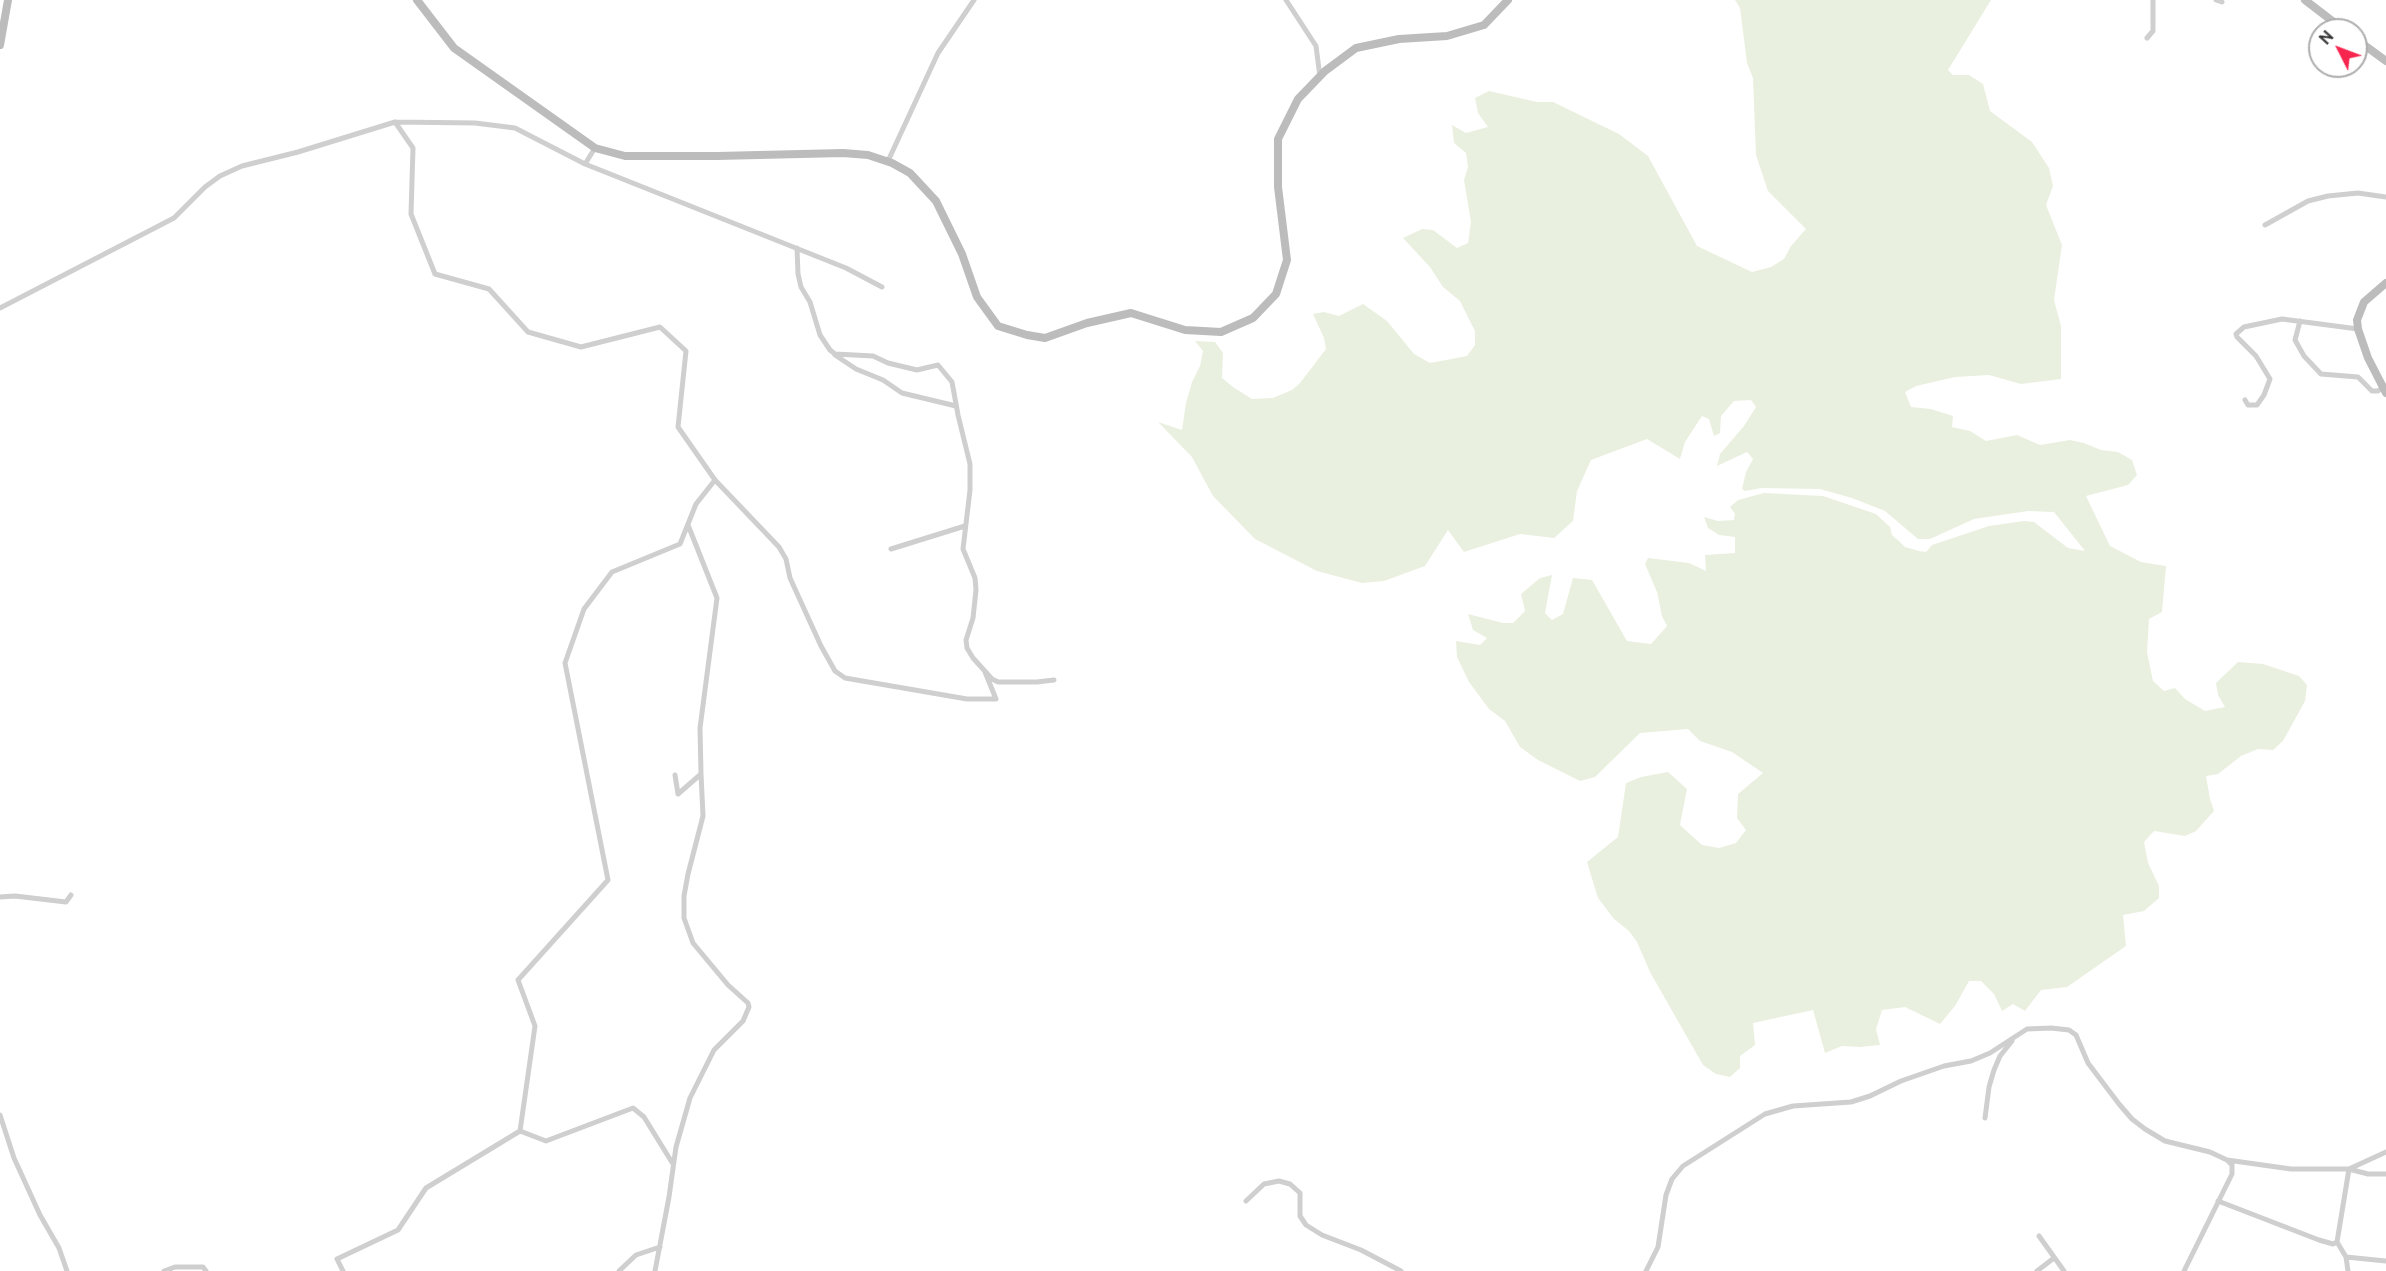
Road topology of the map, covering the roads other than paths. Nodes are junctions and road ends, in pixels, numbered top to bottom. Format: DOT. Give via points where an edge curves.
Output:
graph roads {
  1 [pos="8,0"];
  2 [pos="417,0"];
  3 [pos="974,0"];
  4 [pos="1286,0"];
  5 [pos="1508,0"];
  6 [pos="2153,0"];
  7 [pos="2305,0"];
  8 [pos="2328,18"];
  9 [pos="2147,38"];
  10 [pos="0,45"];
  11 [pos="2368,48"];
  12 [pos="2386,61"];
  13 [pos="1320,77"];
  14 [pos="395,122"];
  15 [pos="595,148"];
  16 [pos="888,161"];
  17 [pos="585,164"];
  18 [pos="2386,197"];
  19 [pos="2265,225"];
  20 [pos="797,248"];
  21 [pos="2386,283"];
  22 [pos="882,287"];
  23 [pos="0,308"];
  24 [pos="2300,321"];
  25 [pos="2358,329"];
  26 [pos="835,354"];
  27 [pos="2385,388"];
  28 [pos="2245,400"];
  29 [pos="945,404"];
  30 [pos="956,406"];
  31 [pos="958,415"];
  32 [pos="715,480"];
  33 [pos="688,525"];
  34 [pos="965,526"];
  35 [pos="891,549"];
  36 [pos="984,671"];
  37 [pos="1054,680"];
  38 [pos="701,774"];
  39 [pos="675,775"];
  40 [pos="70,895"];
  41 [pos="0,897"];
  42 [pos="2015,1037"];
  43 [pos="1990,1053"];
  44 [pos="2000,1056"];
  45 [pos="0,1115"];
  46 [pos="1985,1118"];
  47 [pos="520,1131"];
  48 [pos="2386,1152"];
  49 [pos="2227,1160"];
  50 [pos="673,1164"];
  51 [pos="2349,1169"];
  52 [pos="2386,1174"];
  53 [pos="2218,1200"];
  54 [pos="1246,1201"];
  55 [pos="2039,1236"];
  56 [pos="2337,1242"];
  57 [pos="660,1247"];
  58 [pos="2346,1257"];
  59 [pos="2054,1258"];
  60 [pos="2386,1261"];
  61 [pos="67,1271"];
  62 [pos="165,1271"];
  63 [pos="206,1271"];
  64 [pos="343,1271"];
  65 [pos="619,1271"];
  66 [pos="655,1271"];
  67 [pos="1401,1271"];
  68 [pos="1646,1271"];
  69 [pos="2037,1271"];
  70 [pos="2064,1271"];
  71 [pos="2184,1271"];
  72 [pos="2348,1271"];
  1 -- 10 [label="main road"];
  2 -- 15 [label="main road" via="454,48"];
  3 -- 16 [label="street" via="938,53"];
  4 -- 13 [label="street" via="1316,46"];
  5 -- 13 [label="main road" via="1484,25 1447,36 1399,39 1356,48"];
  6 -- 9 [label="street" via="2153,31"];
  7 -- 8 [label="main road"];
  11 -- 12 [label="main road"];
  13 -- 16 [label="main road" via="1298,99 1278,139 1278,187 1287,260 1276,294 1253,318 1221,332 1185,330 1131,313 1045,338 999,326 977,297 962,254 936,201 910,173"];
  14 -- 17 [label="street" via="515,128"];
  14 -- 23 [label="street" via="242,166 220,176 174,218"];
  14 -- 32 [label="street" via="413,148 411,214 435,274 489,289 528,332 582,347 660,327 686,351 678,427"];
  15 -- 16 [label="main road" via="625,156 843,153"];
  15 -- 17 [label="street"];
  17 -- 20 [label="street"];
  18 -- 19 [label="street" via="2358,193 2328,196 2308,201"];
  20 -- 22 [label="street"];
  20 -- 26 [label="street" via="801,287 820,335"];
  21 -- 25 [label="main road" via="2364,302"];
  24 -- 25 [label="street"];
  24 -- 27 [label="street" via="2295,340 2321,374 2358,377 2372,391"];
  24 -- 28 [label="street" via="2282,319 2247,326 2236,334 2270,379 2257,405 2248,405"];
  25 -- 27 [label="main road"];
  26 -- 29 [label="street" via="902,393"];
  26 -- 30 [label="street" via="873,356 917,370 938,365 954,385"];
  29 -- 30 [label="street"];
  29 -- 31 [label="street"];
  30 -- 31 [label="street"];
  31 -- 34 [label="street" via="970,464"];
  32 -- 33 [label="street" via="696,504"];
  32 -- 36 [label="street" via="786,558 790,578 835,671 856,680 967,699 996,699"];
  33 -- 38 [label="street" via="717,598 699,728"];
  33 -- 47 [label="street" via="680,544 612,572 584,609 565,663 608,880 518,980 535,1026"];
  34 -- 35 [label="street"];
  34 -- 36 [label="street" via="963,549 976,590 966,640 969,654"];
  36 -- 37 [label="street" via="1005,684"];
  38 -- 39 [label="street" via="678,794"];
  38 -- 50 [label="street" via="703,816 688,874 684,918 693,943 749,1007 743,1022 722,1040 704,1065 683,1119"];
  40 -- 41 [label="street" via="66,902"];
  42 -- 43 [label="street"];
  42 -- 44 [label="street"];
  42 -- 49 [label="street" via="2027,1029 2069,1030 2076,1035 2088,1063 2132,1119 2165,1141"];
  43 -- 44 [label="street"];
  43 -- 68 [label="street" via="1901,1081 1851,1102 1793,1106 1765,1114 1683,1166 1672,1179 1658,1247"];
  44 -- 46 [label="street" via="1989,1087"];
  45 -- 61 [label="street" via="14,1158"];
  47 -- 50 [label="street" via="546,1141 633,1108 644,1117"];
  47 -- 64 [label="street" via="426,1188 398,1230 337,1258"];
  48 -- 51 [label="street"];
  49 -- 51 [label="street" via="2291,1169"];
  49 -- 53 [label="street" via="2233,1169"];
  50 -- 57 [label="street"];
  51 -- 52 [label="street"];
  51 -- 56 [label="street"];
  53 -- 56 [label="street" via="2319,1240"];
  53 -- 71 [label="street"];
  54 -- 67 [label="street" via="1264,1184 1290,1184 1300,1193 1300,1216 1305,1225"];
  55 -- 59 [label="street"];
  56 -- 58 [label="street"];
  57 -- 65 [label="street" via="636,1255"];
  57 -- 66 [label="street"];
  58 -- 60 [label="street"];
  58 -- 72 [label="street"];
  59 -- 69 [label="street"];
  59 -- 70 [label="street"];
  62 -- 63 [label="street" via="203,1267"];
}
